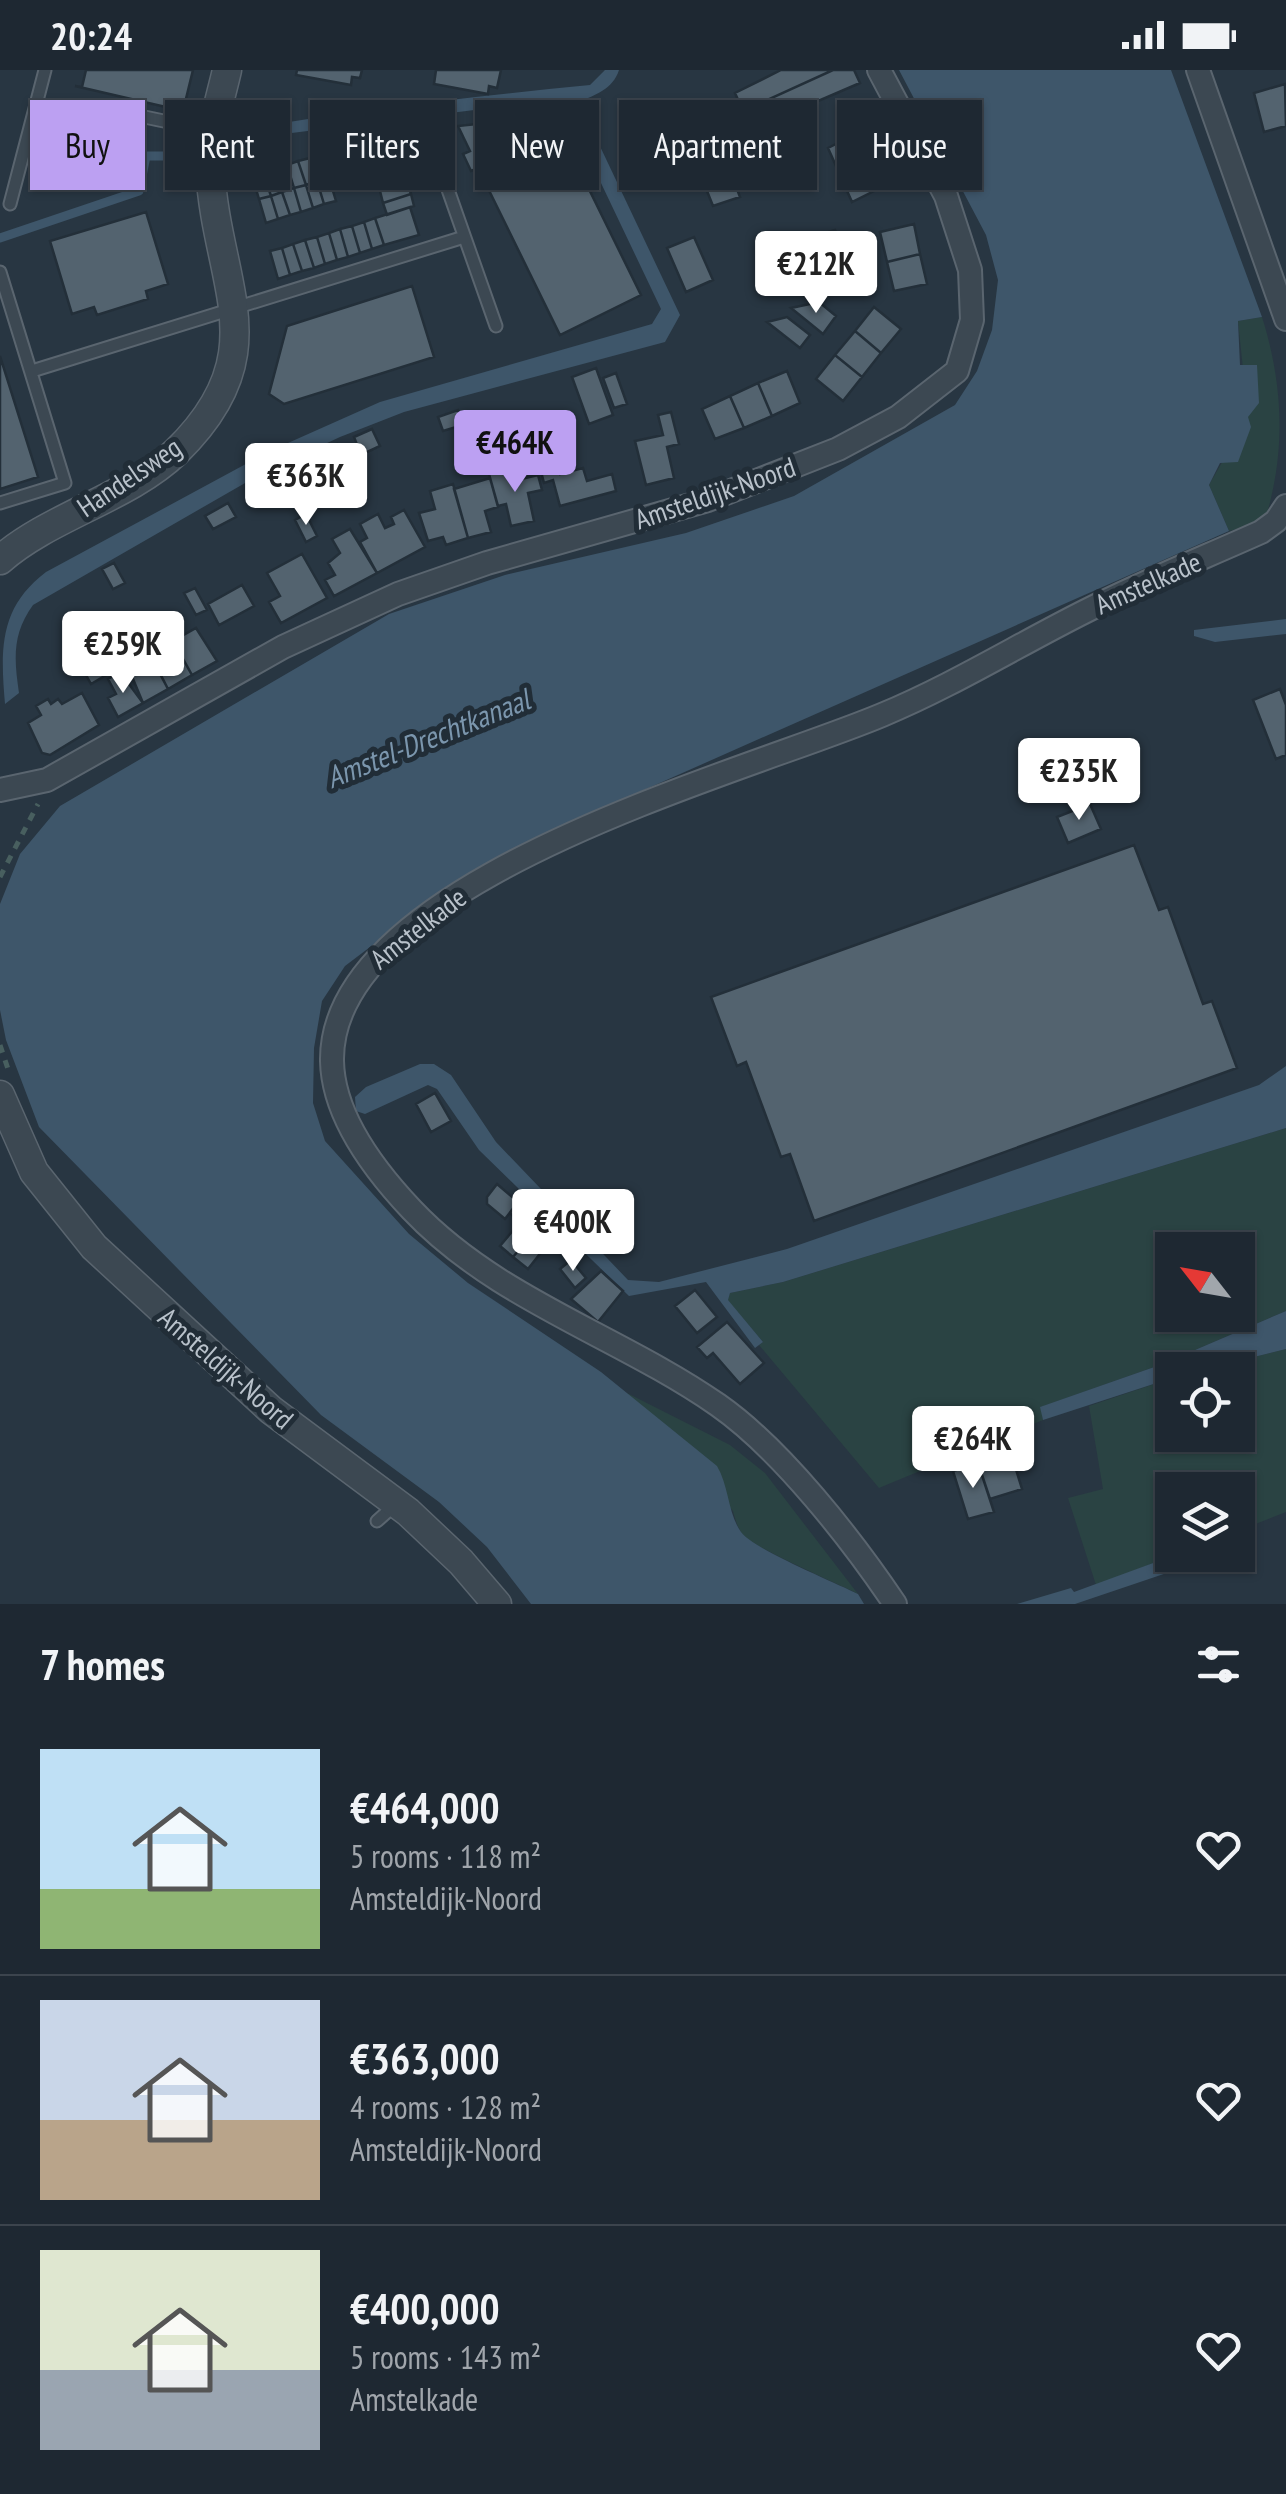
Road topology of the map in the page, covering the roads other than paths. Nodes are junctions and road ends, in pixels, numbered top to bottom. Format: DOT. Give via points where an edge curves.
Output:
graph roads {
  1 [pos="46,70"];
  2 [pos="227,70"];
  3 [pos="879,70"];
  4 [pos="1198,70"];
  5 [pos="221,100"];
  6 [pos="211,190"];
  7 [pos="448,190"];
  8 [pos="10,204"];
  9 [pos="464,237"];
  10 [pos="0,272"];
  11 [pos="235,308"];
  12 [pos="1286,319"];
  13 [pos="496,326"];
  14 [pos="32,371"];
  15 [pos="0,503"];
  16 [pos="1286,506"];
  17 [pos="0,560"];
  18 [pos="0,790"];
  19 [pos="0,1095"];
  20 [pos="497,1604"];
  21 [pos="895,1604"];
  1 -- 8 [label="lane"];
  2 -- 5 [label="street, Handelsweg"];
  3 -- 18 [label="street, Amsteldijk-Noord" via="946,196 970,270 972,320 956,371 898,417 838,450 708,500 398,594 283,648 47,780"];
  4 -- 12 [label="street"];
  6 -- 11 [label="street, Handelsweg"];
  7 -- 9 [label="lane"];
  9 -- 11 [label="lane"];
  9 -- 13 [label="lane"];
  10 -- 14 [label="lane, Handelsweg"];
  11 -- 14 [label="lane"];
  11 -- 17 [label="street, Handelsweg" via="229,378 210,414 173,455"];
  14 -- 15 [label="lane, Handelsweg" via="66,483"];
  16 -- 21 [label="street, Amstelkade" via="1261,532 1088,610 883,715 708,778 533,852 421,921 365,968 344,1008 332,1060 343,1110 366,1153 412,1210 467,1260 757,1437"];
  19 -- 20 [label="street, Amsteldijk-Noord" via="34,1172 94,1248 386,1512 462,1562"];
}
